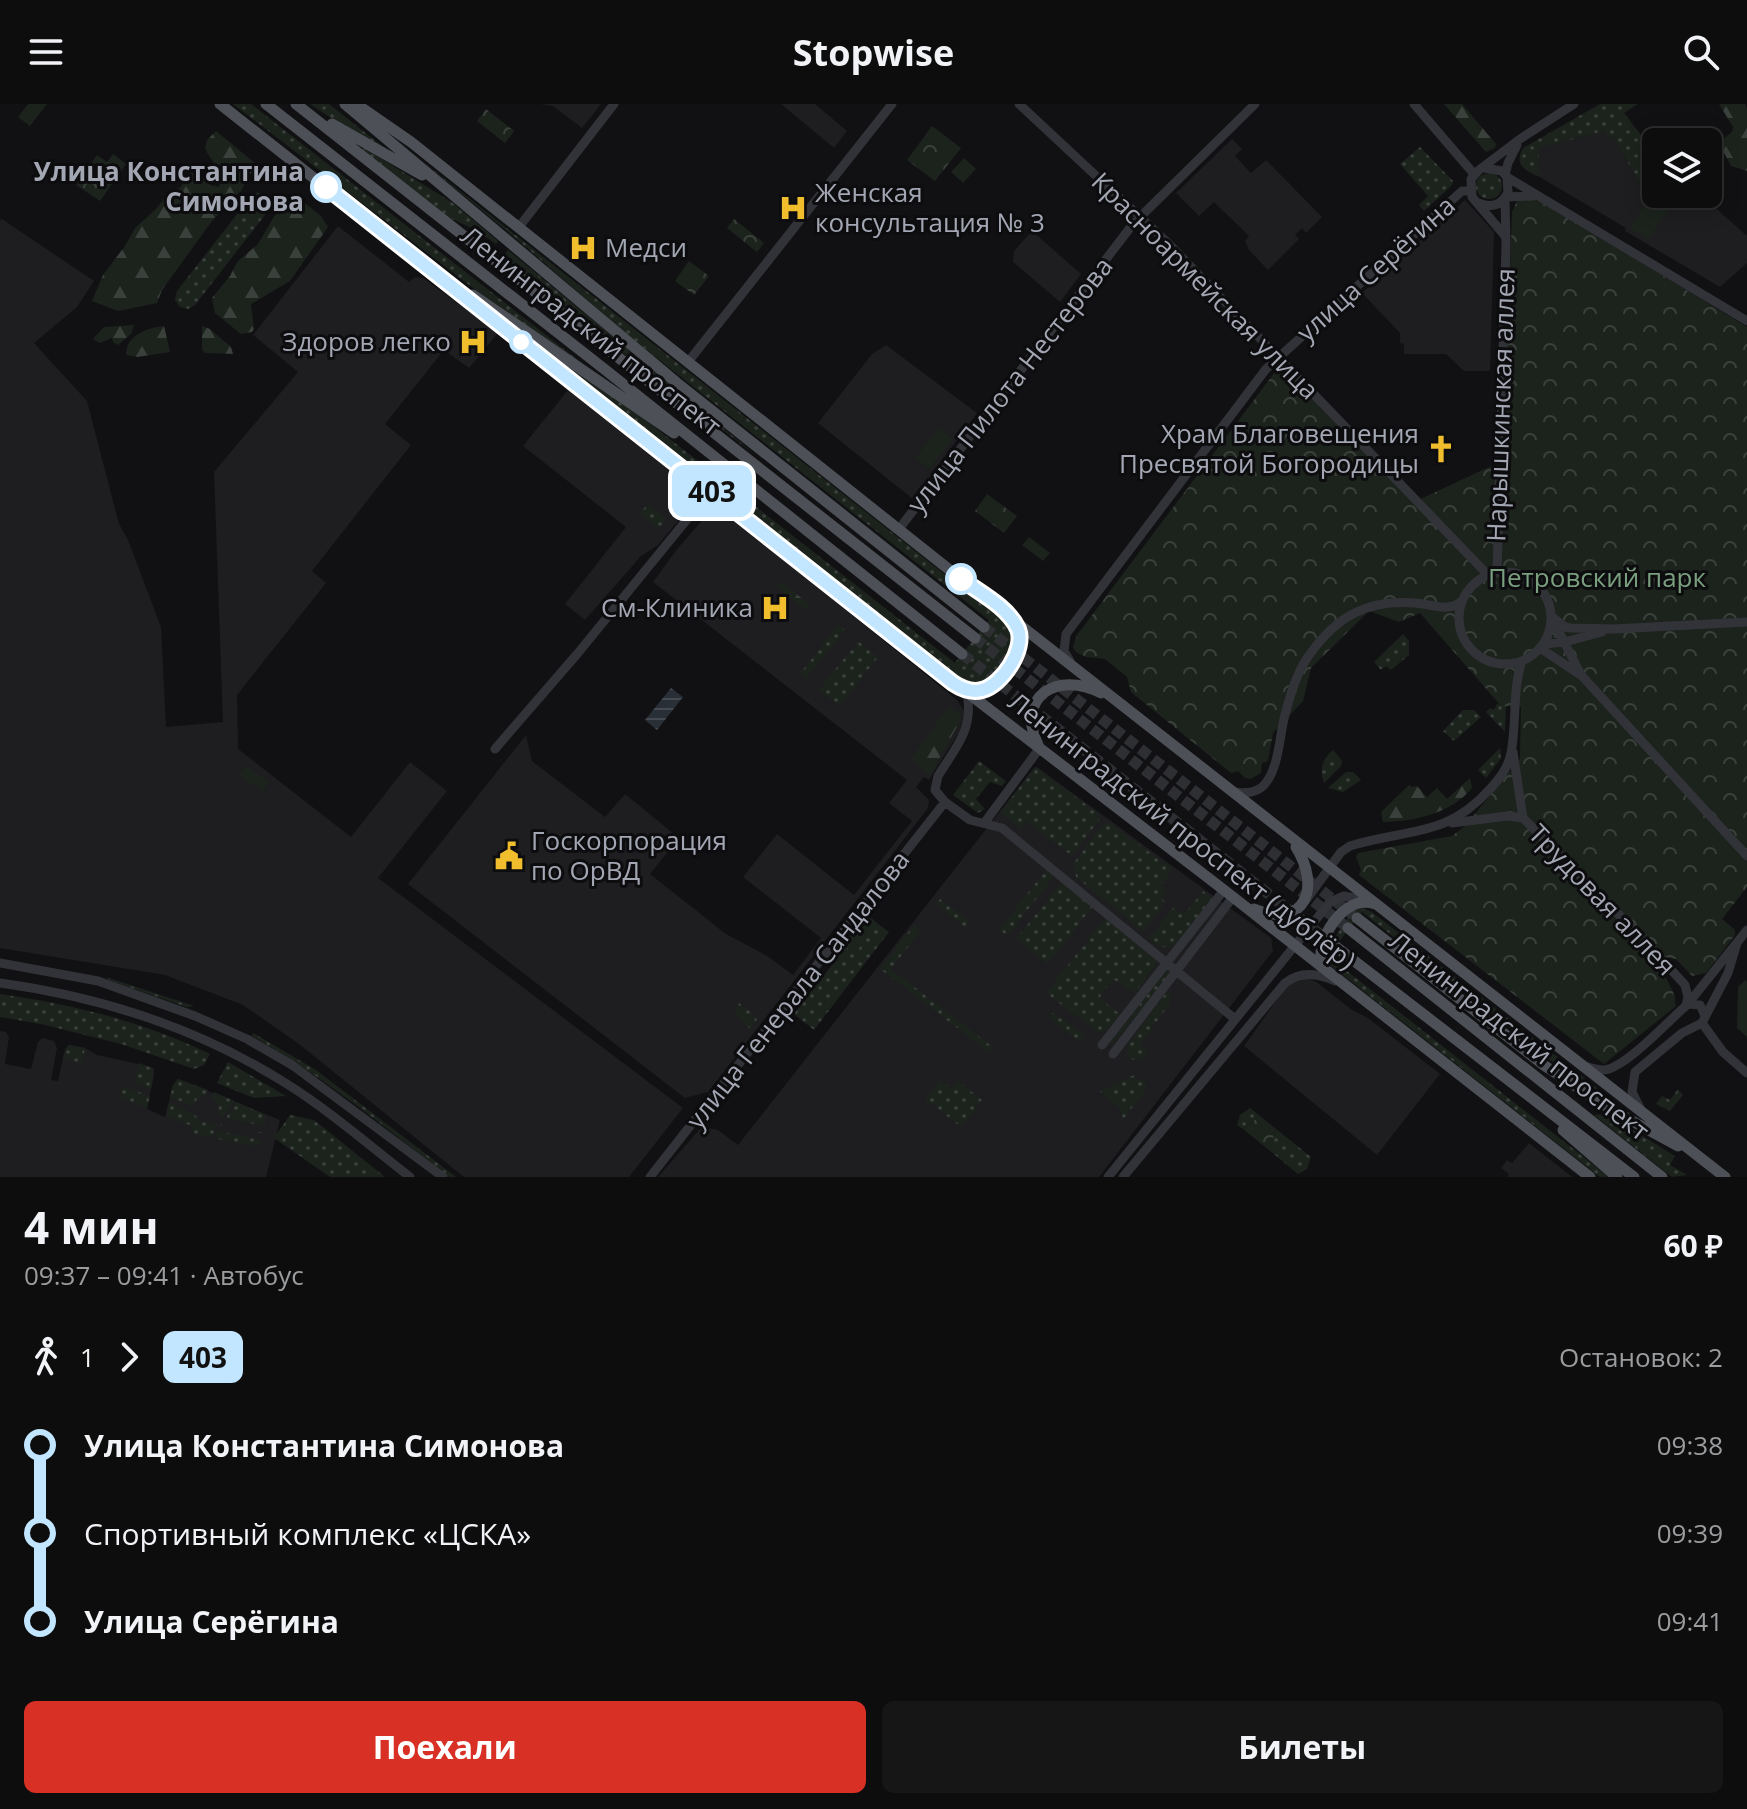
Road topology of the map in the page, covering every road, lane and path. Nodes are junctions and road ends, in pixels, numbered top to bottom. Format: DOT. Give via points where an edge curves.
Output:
graph roads {
  1 [pos="220,104"];
  2 [pos="266,104"];
  3 [pos="298,104"];
  4 [pos="345,104"];
  5 [pos="356,104"];
  6 [pos="614,104"];
  7 [pos="892,104"];
  8 [pos="1019,104"];
  9 [pos="1255,104"];
  10 [pos="1414,104"];
  11 [pos="1574,104"];
  12 [pos="1520,139"];
  13 [pos="1479,171"];
  14 [pos="1506,176"];
  15 [pos="440,185"];
  16 [pos="1470,191"];
  17 [pos="1536,196"];
  18 [pos="1505,198"];
  19 [pos="1476,201"];
  20 [pos="1141,216"];
  21 [pos="519,227"];
  22 [pos="1506,237"];
  23 [pos="420,260"];
  24 [pos="1747,321"];
  25 [pos="1277,357"];
  26 [pos="688,362"];
  27 [pos="740,478"];
  28 [pos="711,490"];
  29 [pos="899,529"];
  30 [pos="1492,574"];
  31 [pos="1462,601"];
  32 [pos="1006,613"];
  33 [pos="1551,616"];
  34 [pos="1747,622"];
  35 [pos="984,627"];
  36 [pos="1614,629"];
  37 [pos="975,638"];
  38 [pos="1565,642"];
  39 [pos="1542,646"];
  40 [pos="962,654"];
  41 [pos="1070,661"];
  42 [pos="1522,661"];
  43 [pos="1582,676"];
  44 [pos="953,683"];
  45 [pos="967,693"];
  46 [pos="1120,702"];
  47 [pos="1512,744"];
  48 [pos="495,749"];
  49 [pos="1039,749"];
  50 [pos="1232,792"];
  51 [pos="945,802"];
  52 [pos="1523,818"];
  53 [pos="985,822"];
  54 [pos="1449,823"];
  55 [pos="1292,839"];
  56 [pos="1747,856"];
  57 [pos="1329,868"];
  58 [pos="1233,897"];
  59 [pos="1304,903"];
  60 [pos="1374,903"];
  61 [pos="1357,918"];
  62 [pos="1348,928"];
  63 [pos="1747,930"];
  64 [pos="1737,943"];
  65 [pos="1295,945"];
  66 [pos="1335,946"];
  67 [pos="0,963"];
  68 [pos="1167,963"];
  69 [pos="1322,966"];
  70 [pos="1177,971"];
  71 [pos="0,983"];
  72 [pos="1352,991"];
  73 [pos="1685,1007"];
  74 [pos="1235,1019"];
  75 [pos="1700,1022"];
  76 [pos="1102,1045"];
  77 [pos="1113,1054"];
  78 [pos="1585,1066"];
  79 [pos="1747,1073"];
  80 [pos="1526,1093"];
  81 [pos="1640,1108"];
  82 [pos="1635,1123"];
  83 [pos="1703,1159"];
  84 [pos="410,1177"];
  85 [pos="443,1177"];
  86 [pos="650,1177"];
  87 [pos="1108,1177"];
  88 [pos="1123,1177"];
  89 [pos="1590,1177"];
  90 [pos="1617,1177"];
  91 [pos="1634,1177"];
  92 [pos="1662,1177"];
  93 [pos="1725,1177"];
  1 -- 23 [label="main road, Ленинградский проспект (дублёр)"];
  2 -- 27 [label="main road, Ленинградский проспект"];
  3 -- 15 [label="main road"];
  3 -- 37 [label="main road, Ленинградский проспект"];
  4 -- 15 [label="main road"];
  5 -- 21 [label="main road"];
  6 -- 21 [label="street"];
  7 -- 26 [label="street"];
  8 -- 20 [label="street, Красноармейская улица"];
  9 -- 20 [label="street, улица Пилота Нестерова"];
  10 -- 13 [label="street"];
  11 -- 12 [label="street"];
  12 -- 13 [label="street"];
  12 -- 14 [label="street"];
  13 -- 14 [label="street" via="1497,169"];
  13 -- 16 [label="street"];
  14 -- 17 [label="street"];
  14 -- 18 [label="street"];
  15 -- 35 [label="main road" via="714,413"];
  16 -- 19 [label="street"];
  16 -- 25 [label="street, улица Серёгина" via="1462,191"];
  17 -- 18 [label="street"];
  17 -- 24 [label="street"];
  18 -- 19 [label="street" via="1491,206"];
  18 -- 22 [label="street, Нарышкинская аллея"];
  19 -- 22 [label="street, Нарышкинская аллея"];
  20 -- 25 [label="street, Красноармейская улица"];
  20 -- 29 [label="street, улица Пилота Нестерова"];
  21 -- 26 [label="main road"];
  22 -- 30 [label="street, Нарышкинская аллея"];
  23 -- 27 [label="main road"];
  23 -- 28 [label="main road, Ленинградский проспект (дублёр)"];
  25 -- 30 [label="street, Красноармейская улица"];
  25 -- 41 [label="street, улица Серёгина" via="1066,634 1064,651"];
  26 -- 29 [label="main road"];
  27 -- 40 [label="main road, Ленинградский проспект"];
  28 -- 44 [label="main road, Ленинградский проспект (дублёр)"];
  28 -- 48 [label="street"];
  29 -- 32 [label="main road"];
  30 -- 31 [label="street" via="1473,585"];
  30 -- 33 [label="street" via="1531,580 1544,593"];
  31 -- 42 [label="street" via="1460,627 1472,650 1493,662"];
  31 -- 50 [label="street" via="1448,608 1377,604 1336,625 1305,662 1264,785 1256,791"];
  32 -- 41 [label="main road"];
  32 -- 44 [label="main road" via="1019,631 1016,658 983,690"];
  33 -- 36 [label="street" via="1565,627"];
  33 -- 38 [label="street"];
  33 -- 39 [label="street"];
  34 -- 36 [label="street"];
  36 -- 38 [label="street"];
  38 -- 39 [label="street"];
  38 -- 43 [label="street"];
  39 -- 42 [label="street"];
  39 -- 43 [label="street"];
  41 -- 46 [label="main road"];
  42 -- 47 [label="street" via="1515,680"];
  43 -- 56 [label="street"];
  44 -- 45 [label="main road, Ленинградский проспект (дублёр)"];
  45 -- 49 [label="main road, Ленинградский проспект (дублёр)"];
  45 -- 51 [label="street" via="967,729 935,786"];
  46 -- 49 [label="main road" via="1079,684 1053,687 1032,713"];
  46 -- 50 [label="main road"];
  47 -- 52 [label="street, Трудовая аллея"];
  47 -- 54 [label="street" via="1501,776"];
  49 -- 53 [label="street"];
  49 -- 58 [label="main road, Ленинградский проспект (дублёр)"];
  50 -- 55 [label="main road"];
  51 -- 53 [label="street" via="970,820"];
  51 -- 86 [label="street, улица Генерала Сандалова"];
  52 -- 54 [label="street"];
  52 -- 73 [label="street, Трудовая аллея" via="1685,985"];
  53 -- 68 [label="street" via="1002,828"];
  54 -- 57 [label="street" via="1350,846"];
  55 -- 57 [label="main road"];
  55 -- 59 [label="main road" via="1308,872"];
  57 -- 59 [label="street"];
  57 -- 60 [label="main road"];
  58 -- 59 [label="main road" via="1273,915 1285,916"];
  58 -- 65 [label="main road, Ленинградский проспект (дублёр)"];
  58 -- 68 [label="street"];
  58 -- 70 [label="street"];
  60 -- 65 [label="street" via="1352,895 1335,898"];
  60 -- 69 [label="main road" via="1357,902 1342,911 1323,941"];
  60 -- 78 [label="main road"];
  61 -- 82 [label="main road, Ленинградский проспект (дублёр)" via="1545,1066"];
  62 -- 92 [label="main road, Ленинградский проспект"];
  63 -- 64 [label="street"];
  64 -- 73 [label="street"];
  64 -- 75 [label="street" via="1728,973"];
  65 -- 69 [label="main road, Ленинградский проспект (дублёр)"];
  65 -- 74 [label="street"];
  66 -- 80 [label="main road, Ленинградский проспект"];
  67 -- 85 [label="street" via="98,981 247,1039 292,1065"];
  68 -- 70 [label="street"];
  68 -- 76 [label="street"];
  69 -- 72 [label="main road, Ленинградский проспект (дублёр)"];
  70 -- 74 [label="street"];
  70 -- 77 [label="street"];
  71 -- 84 [label="street" via="103,1003 219,1046 308,1098"];
  72 -- 88 [label="street" via="1320,975 1289,980"];
  72 -- 89 [label="main road, Ленинградский проспект (дублёр)"];
  73 -- 75 [label="street" via="1683,1021"];
  73 -- 75 [label="street" via="1700,1005"];
  73 -- 78 [label="street" via="1613,1067"];
  74 -- 87 [label="street"];
  75 -- 79 [label="street"];
  75 -- 81 [label="street" via="1635,1072 1632,1092"];
  78 -- 81 [label="main road"];
  80 -- 90 [label="main road"];
  80 -- 91 [label="main road, Ленинградский проспект"];
  81 -- 83 [label="main road"];
  82 -- 83 [label="main road, Ленинградский проспект"];
  83 -- 93 [label="main road"];
}
